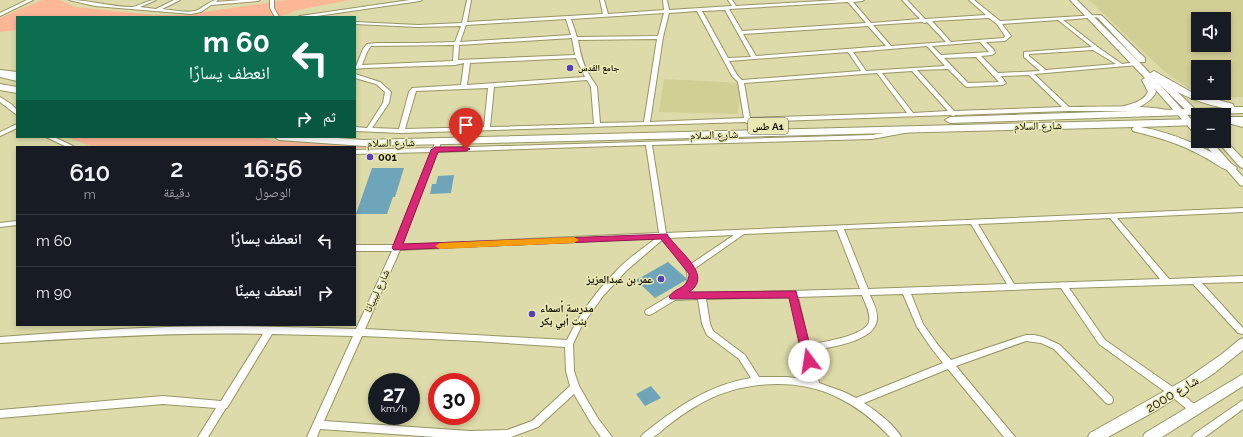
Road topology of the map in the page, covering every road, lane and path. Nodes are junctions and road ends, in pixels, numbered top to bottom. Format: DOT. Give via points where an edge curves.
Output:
graph roads {
  1 [pos="31,0"];
  2 [pos="71,0"];
  3 [pos="86,0"];
  4 [pos="154,0"];
  5 [pos="178,0"];
  6 [pos="216,0"];
  7 [pos="258,0"];
  8 [pos="272,0"];
  9 [pos="420,0"];
  10 [pos="469,0"];
  11 [pos="602,0"];
  12 [pos="665,0"];
  13 [pos="730,0"];
  14 [pos="849,0"];
  15 [pos="862,0"];
  16 [pos="904,0"];
  17 [pos="971,0"];
  18 [pos="1073,0"];
  19 [pos="1083,0"];
  20 [pos="78,3"];
  21 [pos="209,4"];
  22 [pos="135,8"];
  23 [pos="726,8"];
  24 [pos="735,8"];
  25 [pos="157,10"];
  26 [pos="350,10"];
  27 [pos="699,10"];
  28 [pos="667,12"];
  29 [pos="191,13"];
  30 [pos="0,15"];
  31 [pos="188,16"];
  32 [pos="276,16"];
  33 [pos="307,16"];
  34 [pos="351,16"];
  35 [pos="606,16"];
  36 [pos="991,16"];
  37 [pos="1089,16"];
  38 [pos="1098,16"];
  39 [pos="568,18"];
  40 [pos="1058,18"];
  41 [pos="927,21"];
  42 [pos="356,22"];
  43 [pos="999,23"];
  44 [pos="464,24"];
  45 [pos="870,25"];
  46 [pos="740,33"];
  47 [pos="575,37"];
  48 [pos="660,37"];
  49 [pos="981,40"];
  50 [pos="1114,42"];
  51 [pos="1125,42"];
  52 [pos="950,43"];
  53 [pos="457,44"];
  54 [pos="927,44"];
  55 [pos="889,47"];
  56 [pos="1097,48"];
  57 [pos="849,50"];
  58 [pos="977,55"];
  59 [pos="578,56"];
  60 [pos="754,57"];
  61 [pos="939,57"];
  62 [pos="726,60"];
  63 [pos="467,62"];
  64 [pos="456,63"];
  65 [pos="1121,65"];
  66 [pos="948,66"];
  67 [pos="1139,66"];
  68 [pos="357,68"];
  69 [pos="913,69"];
  70 [pos="878,71"];
  71 [pos="865,72"];
  72 [pos="1044,72"];
  73 [pos="0,73"];
  74 [pos="1030,73"];
  75 [pos="16,74"];
  76 [pos="1154,74"];
  77 [pos="997,75"];
  78 [pos="356,76"];
  79 [pos="16,78"];
  80 [pos="588,78"];
  81 [pos="741,82"];
  82 [pos="491,86"];
  83 [pos="0,87"];
  84 [pos="464,87"];
  85 [pos="16,90"];
  86 [pos="0,99"];
  87 [pos="1124,108"];
  88 [pos="1243,109"];
  89 [pos="1067,110"];
  90 [pos="1231,111"];
  91 [pos="16,112"];
  92 [pos="1176,113"];
  93 [pos="952,114"];
  94 [pos="1191,114"];
  95 [pos="912,115"];
  96 [pos="1191,117"];
  97 [pos="1191,118"];
  98 [pos="1231,120"];
  99 [pos="1243,120"];
  100 [pos="747,121"];
  101 [pos="1231,121"];
  102 [pos="647,124"];
  103 [pos="1098,124"];
  104 [pos="1243,124"];
  105 [pos="597,125"];
  106 [pos="16,126"];
  107 [pos="356,129"];
  108 [pos="487,129"];
  109 [pos="916,129"];
  110 [pos="368,130"];
  111 [pos="401,131"];
  112 [pos="0,134"];
  113 [pos="356,135"];
  114 [pos="51,138"];
  115 [pos="292,138"];
  116 [pos="649,144"];
  117 [pos="70,146"];
  118 [pos="437,146"];
  119 [pos="1212,148"];
  120 [pos="1227,148"];
  121 [pos="356,152"];
  122 [pos="1243,165"];
  123 [pos="1231,168"];
  124 [pos="1243,183"];
  125 [pos="1243,210"];
  126 [pos="1112,216"];
  127 [pos="16,222"];
  128 [pos="973,222"];
  129 [pos="0,225"];
  130 [pos="840,227"];
  131 [pos="742,232"];
  132 [pos="663,236"];
  133 [pos="356,248"];
  134 [pos="397,248"];
  135 [pos="690,268"];
  136 [pos="1243,279"];
  137 [pos="1194,280"];
  138 [pos="1167,282"];
  139 [pos="1063,285"];
  140 [pos="1012,287"];
  141 [pos="906,291"];
  142 [pos="865,292"];
  143 [pos="793,294"];
  144 [pos="701,296"];
  145 [pos="674,297"];
  146 [pos="649,312"];
  147 [pos="229,328"];
  148 [pos="269,331"];
  149 [pos="358,333"];
  150 [pos="1242,337"];
  151 [pos="0,340"];
  152 [pos="569,344"];
  153 [pos="805,349"];
  154 [pos="948,365"];
  155 [pos="1243,379"];
  156 [pos="757,381"];
  157 [pos="815,385"];
  158 [pos="575,387"];
  159 [pos="1174,393"];
  160 [pos="1109,400"];
  161 [pos="856,402"];
  162 [pos="1243,404"];
  163 [pos="224,405"];
  164 [pos="1195,410"];
  165 [pos="0,414"];
  166 [pos="317,425"];
  167 [pos="203,437"];
  168 [pos="312,437"];
  169 [pos="607,437"];
  170 [pos="646,437"];
  171 [pos="896,437"];
  172 [pos="1010,437"];
  173 [pos="1095,437"];
  174 [pos="1150,437"];
  175 [pos="1197,437"];
  1 -- 30 [label="street"];
  2 -- 20 [label="street"];
  3 -- 20 [label="street"];
  4 -- 22 [label="street"];
  5 -- 25 [label="street"];
  6 -- 21 [label="street"];
  7 -- 21 [label="street"];
  8 -- 32 [label="street" via="272,8"];
  9 -- 26 [label="street"];
  10 -- 44 [label="street"];
  11 -- 35 [label="street"];
  12 -- 28 [label="street"];
  13 -- 24 [label="street"];
  14 -- 15 [label="street"];
  14 -- 24 [label="street"];
  14 -- 45 [label="street"];
  16 -- 41 [label="street"];
  17 -- 36 [label="street"];
  18 -- 37 [label="street"];
  19 -- 38 [label="street"];
  20 -- 22 [label="street"];
  21 -- 29 [label="street"];
  22 -- 25 [label="street"];
  23 -- 24 [label="street"];
  23 -- 27 [label="street"];
  23 -- 46 [label="street"];
  25 -- 29 [label="street"];
  26 -- 33 [label="street"];
  26 -- 34 [label="street"];
  27 -- 28 [label="street"];
  27 -- 62 [label="street"];
  28 -- 35 [label="street"];
  28 -- 48 [label="street"];
  29 -- 31 [label="street"];
  35 -- 39 [label="street"];
  36 -- 41 [label="street"];
  36 -- 43 [label="street"];
  37 -- 38 [label="street"];
  37 -- 40 [label="street"];
  37 -- 50 [label="street"];
  38 -- 51 [label="street"];
  39 -- 44 [label="street"];
  39 -- 47 [label="street"];
  40 -- 43 [label="street"];
  40 -- 56 [label="street"];
  41 -- 45 [label="street"];
  41 -- 52 [label="street"];
  42 -- 44 [label="street" via="418,26"];
  43 -- 49 [label="street" via="1007,33 1007,38"];
  44 -- 53 [label="street"];
  45 -- 46 [label="street"];
  45 -- 55 [label="street"];
  46 -- 60 [label="street"];
  47 -- 48 [label="street"];
  47 -- 53 [label="street" via="490,40"];
  47 -- 59 [label="street"];
  48 -- 102 [label="street"];
  49 -- 52 [label="street"];
  49 -- 58 [label="street" via="992,53"];
  50 -- 51 [label="street"];
  50 -- 67 [label="street"];
  51 -- 76 [label="street"];
  52 -- 54 [label="street"];
  53 -- 64 [label="street"];
  53 -- 68 [label="street" via="374,44 367,47"];
  54 -- 55 [label="street"];
  54 -- 61 [label="street"];
  55 -- 57 [label="street"];
  56 -- 65 [label="street"];
  56 -- 72 [label="street" via="1026,53 1026,56"];
  57 -- 60 [label="street"];
  57 -- 71 [label="street"];
  58 -- 61 [label="street"];
  58 -- 77 [label="street"];
  59 -- 63 [label="street"];
  59 -- 80 [label="street"];
  60 -- 62 [label="street"];
  61 -- 66 [label="street"];
  62 -- 81 [label="street"];
  63 -- 64 [label="street"];
  63 -- 84 [label="street"];
  64 -- 68 [label="street"];
  65 -- 67 [label="street"];
  65 -- 72 [label="street"];
  66 -- 69 [label="street"];
  66 -- 77 [label="street" via="964,84 971,86 1003,83"];
  67 -- 87 [label="street" via="1152,92 1151,95 1141,103"];
  67 -- 92 [label="street"];
  69 -- 70 [label="street"];
  69 -- 93 [label="street"];
  70 -- 71 [label="street"];
  70 -- 95 [label="street"];
  71 -- 81 [label="street"];
  72 -- 74 [label="street"];
  73 -- 75 [label="street"];
  73 -- 79 [label="highway"];
  74 -- 77 [label="street"];
  74 -- 89 [label="street"];
  76 -- 88 [label="highway" via="1171,86 1198,98"];
  76 -- 94 [label="street"];
  78 -- 110 [label="street" via="378,83 388,92 386,103"];
  80 -- 82 [label="street"];
  80 -- 105 [label="street" via="594,87"];
  81 -- 100 [label="street"];
  82 -- 84 [label="street"];
  82 -- 108 [label="street"];
  83 -- 85 [label="highway"];
  84 -- 111 [label="street" via="414,89"];
  86 -- 91 [label="street"];
  87 -- 89 [label="street"];
  87 -- 92 [label="street"];
  88 -- 90 [label="highway, شارع السلام / طس A1"];
  89 -- 93 [label="street"];
  92 -- 96 [label="highway, شارع السلام / طس A1"];
  92 -- 113 [label="highway, شارع السلام / طس A1" via="464,135"];
  93 -- 95 [label="street"];
  95 -- 100 [label="street"];
  97 -- 103 [label="highway, شارع السلام"];
  98 -- 99 [label="highway"];
  100 -- 102 [label="street"];
  101 -- 104 [label="street"];
  102 -- 105 [label="street"];
  103 -- 109 [label="highway, شارع السلام"];
  103 -- 123 [label="highway" via="1168,135 1197,147"];
  105 -- 108 [label="street"];
  106 -- 112 [label="street"];
  107 -- 110 [label="street"];
  108 -- 111 [label="street"];
  109 -- 116 [label="street" via="872,136"];
  109 -- 118 [label="highway, شارع السلام"];
  110 -- 111 [label="street"];
  114 -- 117 [label="street"];
  115 -- 118 [label="highway, شارع السلام"];
  116 -- 118 [label="street"];
  116 -- 132 [label="street"];
  118 -- 121 [label="street"];
  118 -- 134 [label="street, شارع ليبيانا"];
  119 -- 123 [label="street"];
  120 -- 122 [label="street"];
  123 -- 124 [label="street"];
  125 -- 126 [label="street"];
  126 -- 128 [label="street"];
  126 -- 138 [label="street"];
  127 -- 129 [label="street"];
  128 -- 130 [label="street"];
  128 -- 140 [label="street"];
  130 -- 131 [label="street"];
  130 -- 142 [label="street"];
  131 -- 132 [label="street"];
  131 -- 135 [label="street"];
  132 -- 134 [label="street"];
  132 -- 135 [label="street"];
  132 -- 152 [label="street" via="623,270 600,294 578,325"];
  133 -- 134 [label="street"];
  134 -- 149 [label="street, شارع ليبيانا"];
  135 -- 145 [label="street" via="694,274 692,284"];
  136 -- 137 [label="street"];
  137 -- 138 [label="street"];
  137 -- 150 [label="street"];
  138 -- 139 [label="street"];
  139 -- 140 [label="street"];
  139 -- 159 [label="street" via="1102,342"];
  140 -- 141 [label="street"];
  141 -- 142 [label="street"];
  141 -- 154 [label="street" via="920,325"];
  142 -- 143 [label="street"];
  142 -- 153 [label="street" via="874,318 869,330 860,335"];
  143 -- 144 [label="street"];
  143 -- 153 [label="street"];
  144 -- 145 [label="street"];
  144 -- 156 [label="street" via="710,333 742,357"];
  145 -- 146 [label="street"];
  147 -- 148 [label="street"];
  147 -- 151 [label="street"];
  148 -- 149 [label="street"];
  148 -- 163 [label="street"];
  149 -- 152 [label="street"];
  149 -- 166 [label="street, شارع ليبيانا"];
  150 -- 159 [label="street, شارع 2000" via="1208,372"];
  152 -- 158 [label="street" via="570,371"];
  153 -- 157 [label="street"];
  154 -- 160 [label="street" via="1026,338 1039,338 1057,347"];
  154 -- 161 [label="street"];
  154 -- 172 [label="street"];
  155 -- 164 [label="street"];
  156 -- 157 [label="street" via="793,381"];
  156 -- 170 [label="street" via="728,387 703,397 678,412"];
  157 -- 161 [label="street"];
  158 -- 166 [label="street" via="535,424 507,434 470,435"];
  158 -- 169 [label="street"];
  159 -- 164 [label="street"];
  159 -- 173 [label="street, شارع 2000"];
  161 -- 171 [label="street" via="878,418"];
  162 -- 175 [label="street"];
  163 -- 165 [label="street" via="163,400"];
  163 -- 167 [label="street"];
  164 -- 174 [label="street"];
  166 -- 168 [label="street, شارع ليبيانا"];
}
